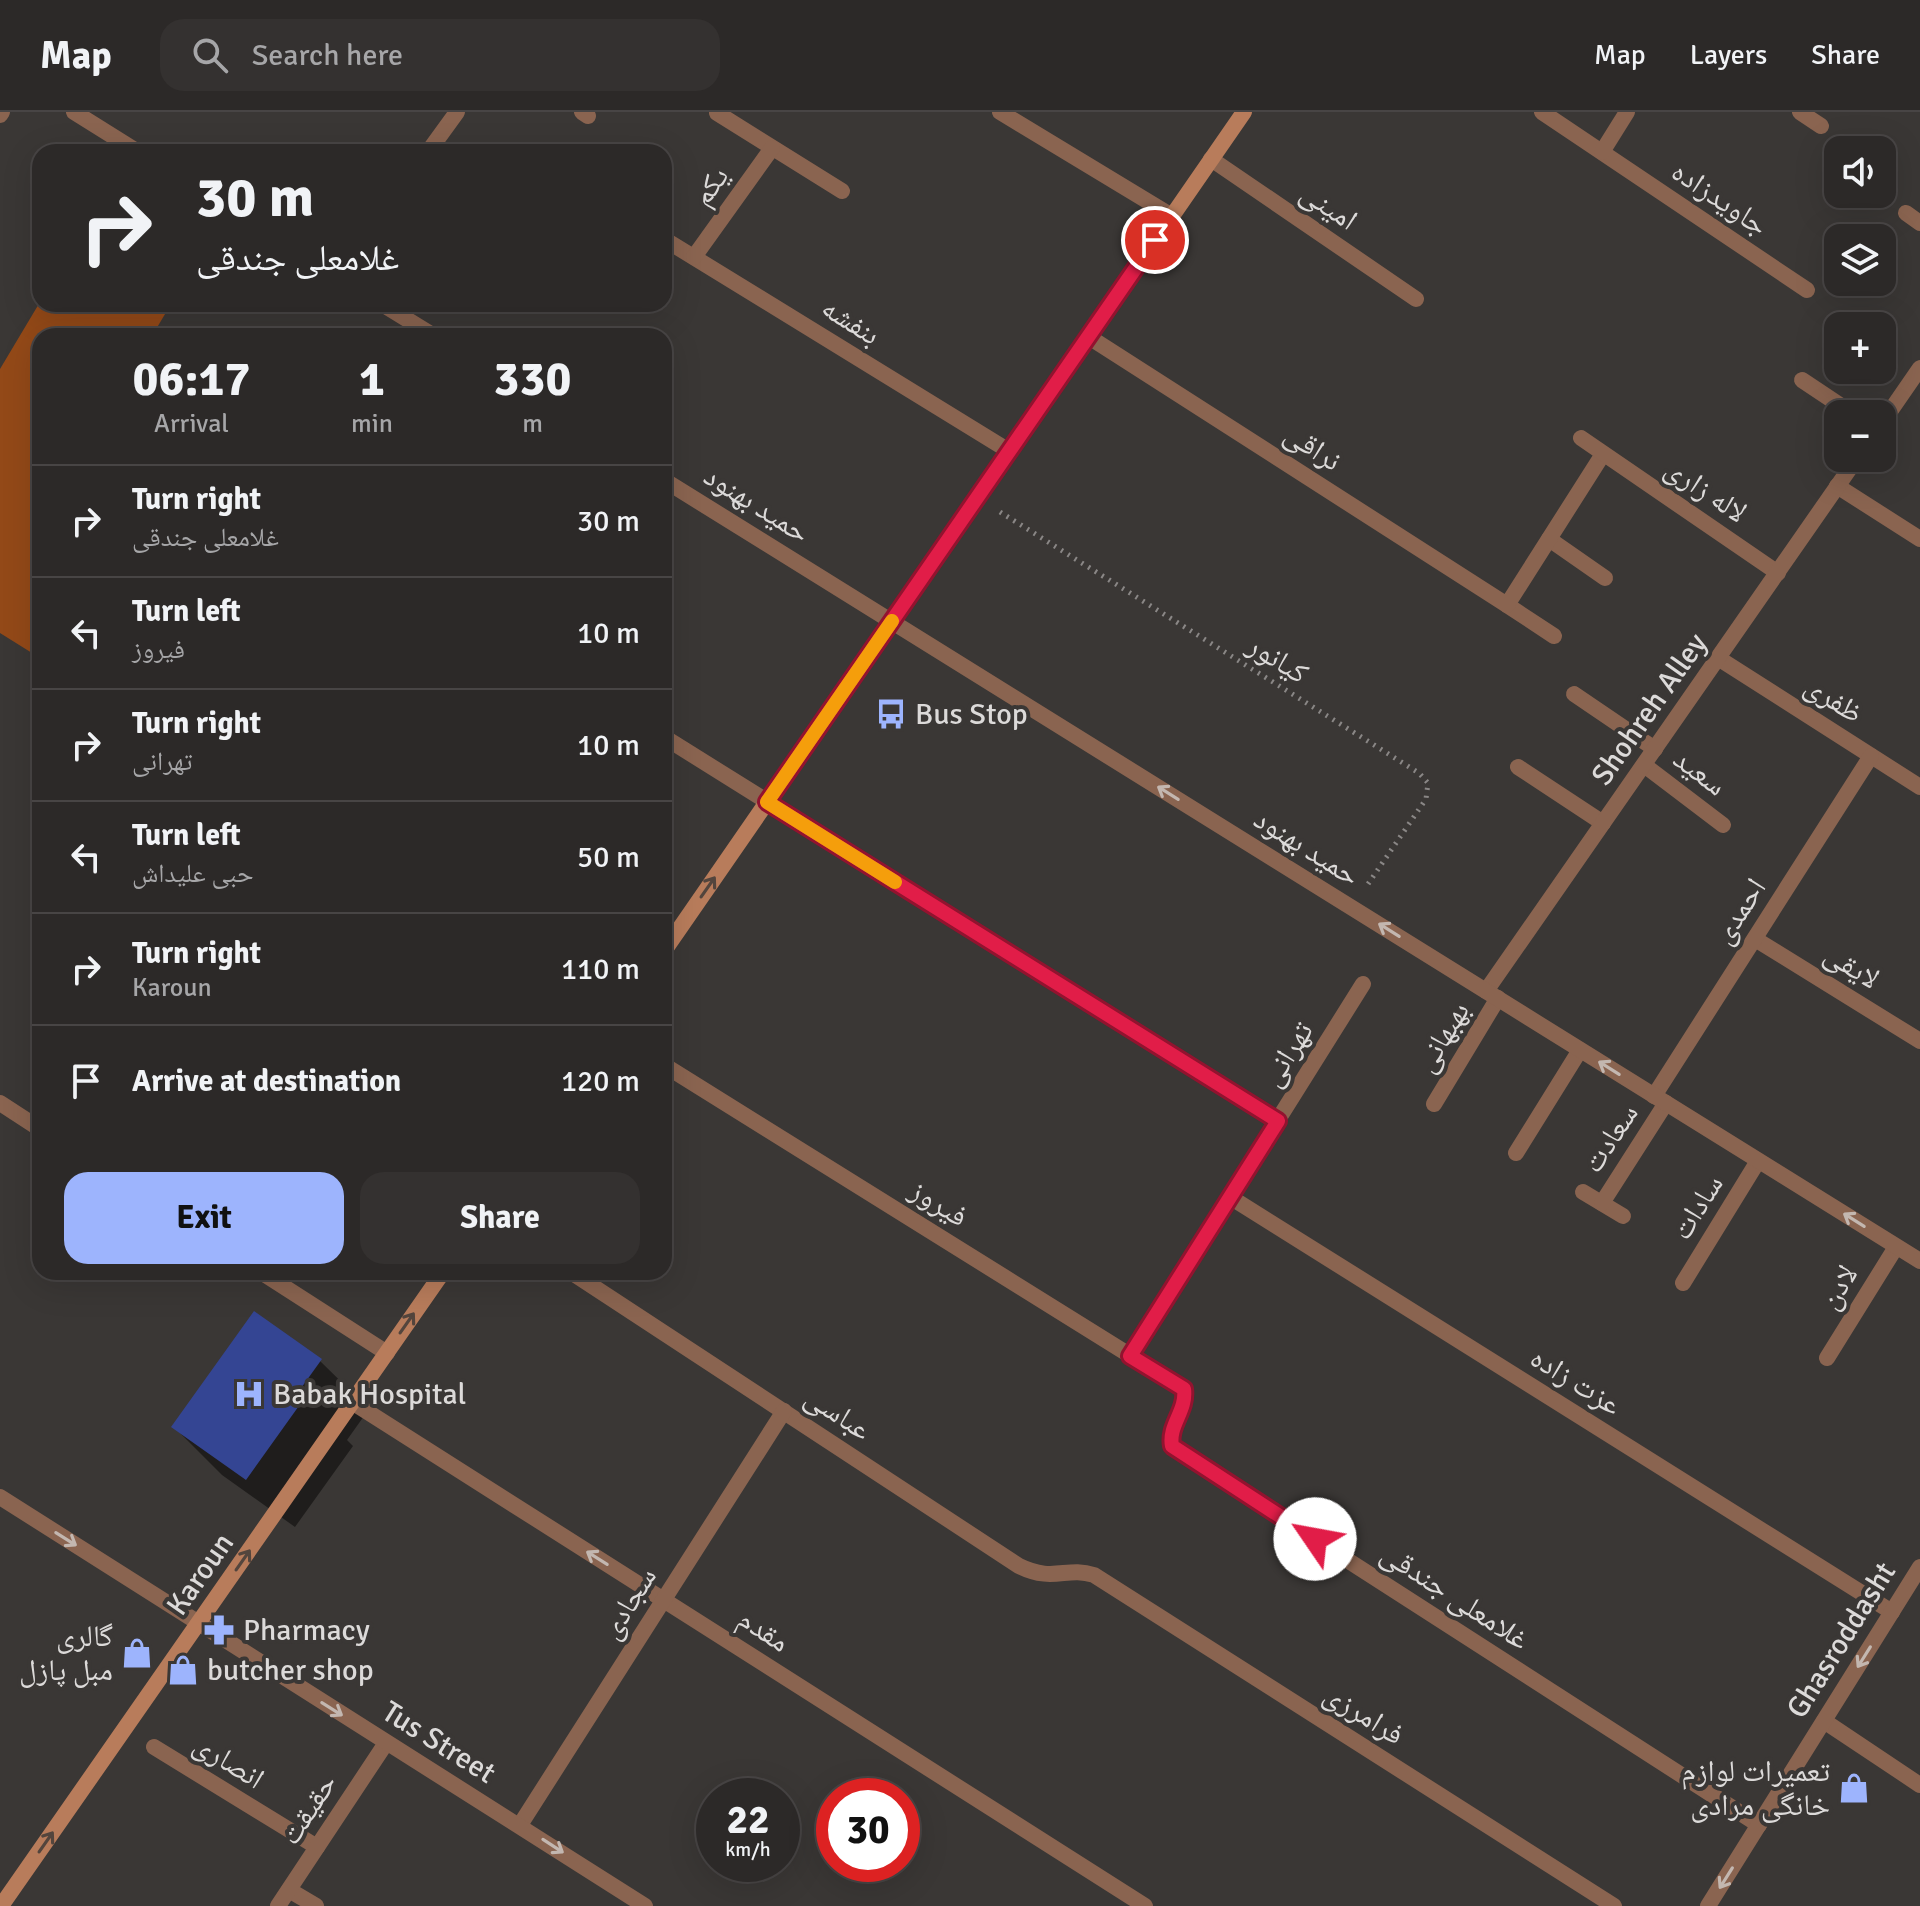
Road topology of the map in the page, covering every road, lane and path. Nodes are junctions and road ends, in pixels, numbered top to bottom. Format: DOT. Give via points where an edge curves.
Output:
graph roads {
  1 [pos="74,112"];
  2 [pos="457,112"];
  3 [pos="1000,112"];
  4 [pos="1244,112"];
  5 [pos="1542,112"];
  6 [pos="1627,112"];
  7 [pos="1800,112"];
  8 [pos="717,113"];
  9 [pos="1821,126"];
  10 [pos="125,144"];
  11 [pos="434,144"];
  12 [pos="772,148"];
  13 [pos="1602,152"];
  14 [pos="1211,159"];
  15 [pos="842,191"];
  16 [pos="1172,216"];
  17 [pos="672,244"];
  18 [pos="694,257"];
  19 [pos="1807,290"];
  20 [pos="1416,299"];
  21 [pos="395,312"];
  22 [pos="421,328"];
  23 [pos="1089,337"];
  24 [pos="1920,368"];
  25 [pos="1802,380"];
  26 [pos="1832,400"];
  27 [pos="1896,403"];
  28 [pos="1581,438"];
  29 [pos="1009,451"];
  30 [pos="1603,454"];
  31 [pos="1847,472"];
  32 [pos="672,485"];
  33 [pos="1837,486"];
  34 [pos="977,498"];
  35 [pos="1549,539"];
  36 [pos="1920,539"];
  37 [pos="1778,573"];
  38 [pos="1605,578"];
  39 [pos="1507,605"];
  40 [pos="892,621"];
  41 [pos="1554,636"];
  42 [pos="1718,658"];
  43 [pos="1574,694"];
  44 [pos="672,742"];
  45 [pos="1655,749"];
  46 [pos="1871,756"];
  47 [pos="1644,765"];
  48 [pos="1518,767"];
  49 [pos="1920,787"];
  50 [pos="767,802"];
  51 [pos="1603,823"];
  52 [pos="1723,825"];
  53 [pos="1352,908"];
  54 [pos="672,939"];
  55 [pos="1755,939"];
  56 [pos="1363,984"];
  57 [pos="1492,995"];
  58 [pos="1920,1041"];
  59 [pos="1580,1050"];
  60 [pos="672,1070"];
  61 [pos="1660,1100"];
  62 [pos="0,1103"];
  63 [pos="1434,1104"];
  64 [pos="1278,1121"];
  65 [pos="32,1124"];
  66 [pos="1516,1153"];
  67 [pos="1758,1161"];
  68 [pos="1583,1192"];
  69 [pos="1230,1197"];
  70 [pos="1602,1203"];
  71 [pos="1623,1216"];
  72 [pos="1896,1247"];
  73 [pos="1920,1261"];
  74 [pos="273,1280"];
  75 [pos="437,1280"];
  76 [pos="583,1280"];
  77 [pos="1683,1283"];
  78 [pos="387,1353"];
  79 [pos="1130,1356"];
  80 [pos="1827,1358"];
  81 [pos="1184,1389"];
  82 [pos="352,1402"];
  83 [pos="784,1411"];
  84 [pos="0,1497"];
  85 [pos="1920,1567"];
  86 [pos="1082,1572"];
  87 [pos="663,1599"];
  88 [pos="1892,1612"];
  89 [pos="199,1624"];
  90 [pos="1824,1721"];
  91 [pos="386,1743"];
  92 [pos="154,1747"];
  93 [pos="1920,1785"];
  94 [pos="520,1825"];
  95 [pos="1759,1825"];
  96 [pos="317,1847"];
  97 [pos="289,1890"];
  98 [pos="6,1902"];
  99 [pos="278,1906"];
  100 [pos="316,1906"];
  101 [pos="645,1906"];
  102 [pos="1145,1906"];
  103 [pos="1614,1906"];
  104 [pos="1708,1906"];
  1 -- 10 [label="street"];
  2 -- 11 [label="street"];
  3 -- 16 [label="street"];
  4 -- 14 [label="main road"];
  5 -- 13 [label="street, جاویدزاده"];
  6 -- 13 [label="street"];
  7 -- 9 [label="street"];
  8 -- 12 [label="street, یکم"];
  12 -- 15 [label="street, یکم"];
  12 -- 18 [label="street, یکم"];
  13 -- 19 [label="street, جاویدزاده"];
  14 -- 16 [label="main road"];
  14 -- 20 [label="street, امینی"];
  16 -- 23 [label="main road"];
  17 -- 18 [label="street, بنفشه"];
  18 -- 29 [label="street, بنفشه"];
  21 -- 22 [label="street"];
  23 -- 29 [label="main road"];
  23 -- 39 [label="street, نراقی"];
  24 -- 27 [label="street"];
  25 -- 26 [label="street"];
  28 -- 30 [label="street, لاله زاری"];
  29 -- 34 [label="main road"];
  30 -- 35 [label="street"];
  30 -- 37 [label="street, لاله زاری"];
  31 -- 33 [label="street, Shohreh Alley"];
  32 -- 40 [label="street, حمید بهنود"];
  33 -- 36 [label="street"];
  33 -- 37 [label="street, Shohreh Alley"];
  34 -- 40 [label="main road"];
  34 -- 53 [label="path, کیانور" via="1419,773 1428,783 1426,799"];
  35 -- 38 [label="street"];
  35 -- 39 [label="street"];
  37 -- 42 [label="street, Shohreh Alley"];
  39 -- 41 [label="street, نراقی"];
  40 -- 50 [label="main road"];
  53 -- 40 [label="street, حمید بهنود, one-way"];
  42 -- 45 [label="street, Shohreh Alley"];
  42 -- 46 [label="street, ظفری"];
  43 -- 45 [label="street"];
  44 -- 50 [label="street"];
  45 -- 47 [label="street, Shohreh Alley"];
  46 -- 49 [label="street, ظفری"];
  46 -- 55 [label="street, احمدی"];
  47 -- 51 [label="street, Shohreh Alley"];
  47 -- 52 [label="street, سعید"];
  48 -- 51 [label="street"];
  54 -- 50 [label="main road, one-way"];
  50 -- 64 [label="street"];
  51 -- 57 [label="street, Shohreh Alley"];
  57 -- 53 [label="street, حمید بهنود, one-way"];
  55 -- 58 [label="street, لایقی"];
  55 -- 61 [label="street, احمدی"];
  56 -- 64 [label="street, تهرانی"];
  57 -- 59 [label="street, حمید بهنود"];
  57 -- 63 [label="street, بهبهانی"];
  61 -- 59 [label="street, حمید بهنود, one-way"];
  59 -- 66 [label="street"];
  60 -- 79 [label="street, فیروز"];
  61 -- 67 [label="street, حمید بهنود"];
  61 -- 70 [label="street, سعادت"];
  62 -- 65 [label="street"];
  64 -- 69 [label="street, تهرانی"];
  72 -- 67 [label="street, حمید بهنود, one-way"];
  67 -- 77 [label="street, سادات"];
  68 -- 70 [label="street, سعادت"];
  69 -- 79 [label="street, تهرانی"];
  69 -- 88 [label="street, عزت زاده"];
  70 -- 71 [label="street, سعادت"];
  72 -- 73 [label="street, حمید بهنود"];
  72 -- 80 [label="street, لادن"];
  74 -- 78 [label="street"];
  78 -- 75 [label="main road, Karoun, one-way"];
  76 -- 83 [label="street, عباسی"];
  78 -- 82 [label="main road, Karoun"];
  79 -- 81 [label="street, فیروز"];
  81 -- 95 [label="street, غلامعلی جندقی" via="1186,1402 1170,1435 1172,1446"];
  87 -- 82 [label="street, مقدم, one-way"];
  89 -- 82 [label="main road, Karoun, one-way"];
  83 -- 86 [label="street, عباسی" via="1019,1566 1039,1576"];
  83 -- 87 [label="street, سجادی"];
  84 -- 89 [label="street, Tus Street, one-way"];
  85 -- 88 [label="street, Ghasroddasht"];
  86 -- 103 [label="street, فرامرزی" via="1106,1582"];
  87 -- 94 [label="street, سجادی"];
  87 -- 102 [label="street, مقدم"];
  88 -- 90 [label="street, Ghasroddasht, one-way"];
  89 -- 91 [label="street, Tus Street, one-way"];
  98 -- 89 [label="main road, Karoun, one-way"];
  90 -- 93 [label="street"];
  90 -- 95 [label="street, Ghasroddasht"];
  91 -- 94 [label="street, Tus Street"];
  91 -- 96 [label="street, حقیقت"];
  92 -- 96 [label="street, انصاری"];
  94 -- 101 [label="street, Tus Street, one-way"];
  95 -- 104 [label="street, Ghasroddasht, one-way"];
  96 -- 97 [label="street, حقیقت"];
  97 -- 99 [label="street, حقیقت"];
  97 -- 100 [label="street"];
}
